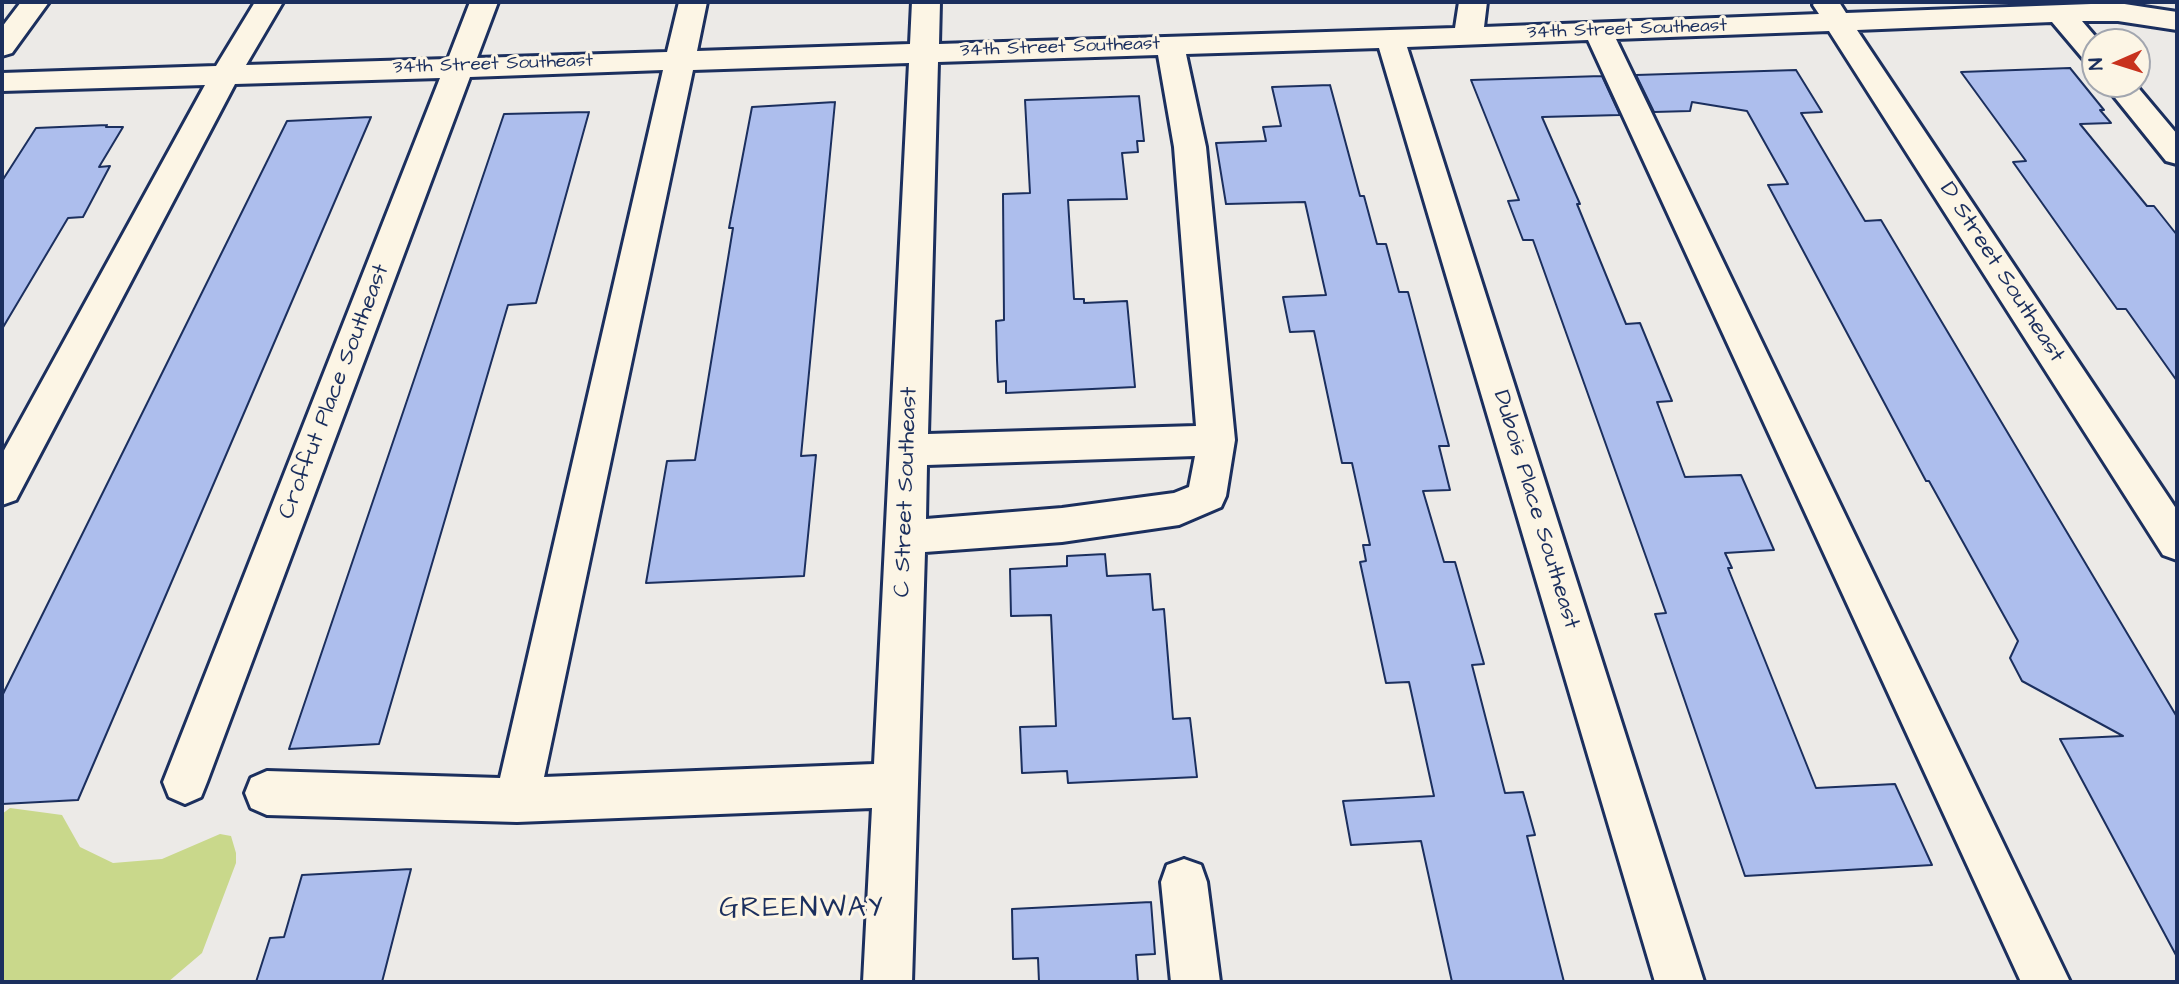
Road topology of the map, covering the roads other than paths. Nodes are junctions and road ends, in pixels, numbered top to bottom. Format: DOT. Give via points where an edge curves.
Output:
graph roads {
  1 [pos="35,2"];
  2 [pos="269,2"];
  3 [pos="484,2"];
  4 [pos="693,2"];
  5 [pos="926,2"];
  6 [pos="1473,2"];
  7 [pos="2126,7"];
  8 [pos="1832,12"];
  9 [pos="2060,13"];
  10 [pos="2177,21"];
  11 [pos="1598,31"];
  12 [pos="1468,36"];
  13 [pos="1390,38"];
  14 [pos="2081,38"];
  15 [pos="1170,44"];
  16 [pos="2,47"];
  17 [pos="924,51"];
  18 [pos="681,60"];
  19 [pos="460,66"];
  20 [pos="226,74"];
  21 [pos="2,82"];
  22 [pos="2131,98"];
  23 [pos="2177,154"];
  24 [pos="1216,440"];
  25 [pos="909,450"];
  26 [pos="2,489"];
  27 [pos="906,537"];
  28 [pos="2177,543"];
  29 [pos="185,782"];
  30 [pos="896,785"];
  31 [pos="267,793"];
  32 [pos="517,800"];
  33 [pos="1184,882"];
  34 [pos="888,982"];
  35 [pos="1196,982"];
  36 [pos="1680,982"];
  37 [pos="2046,982"];
  1 -- 16 [label="street"];
  2 -- 20 [label="street"];
  3 -- 19 [label="street, Croffut Place Southeast"];
  4 -- 18 [label="street"];
  5 -- 17 [label="street, C Street Southeast"];
  6 -- 12 [label="street"];
  7 -- 9 [label="street, 34th Street Southeast"];
  7 -- 10 [label="street, 34th Street Southeast"];
  8 -- 9 [label="street, 34th Street Southeast"];
  8 -- 11 [label="street, 34th Street Southeast"];
  8 -- 28 [label="street, D Street Southeast"];
  9 -- 14 [label="street"];
  11 -- 12 [label="street, 34th Street Southeast"];
  11 -- 37 [label="street"];
  12 -- 13 [label="street, 34th Street Southeast"];
  13 -- 15 [label="street, 34th Street Southeast"];
  13 -- 36 [label="street, Dubois Place Southeast"];
  15 -- 17 [label="street, 34th Street Southeast"];
  15 -- 24 [label="street" via="1190,146"];
  17 -- 18 [label="street, 34th Street Southeast"];
  17 -- 25 [label="street, C Street Southeast"];
  18 -- 19 [label="street, 34th Street Southeast"];
  18 -- 32 [label="street"];
  19 -- 20 [label="street, 34th Street Southeast"];
  19 -- 29 [label="street, Croffut Place Southeast"];
  20 -- 21 [label="street, 34th Street Southeast"];
  20 -- 26 [label="street"];
  22 -- 23 [label="street"];
  24 -- 25 [label="street"];
  24 -- 27 [label="street" via="1207,496 1179,509 1062,525"];
  25 -- 27 [label="street, C Street Southeast"];
  27 -- 30 [label="street, C Street Southeast"];
  30 -- 32 [label="street"];
  30 -- 34 [label="street, C Street Southeast"];
  31 -- 32 [label="street"];
  33 -- 35 [label="street"];
}
